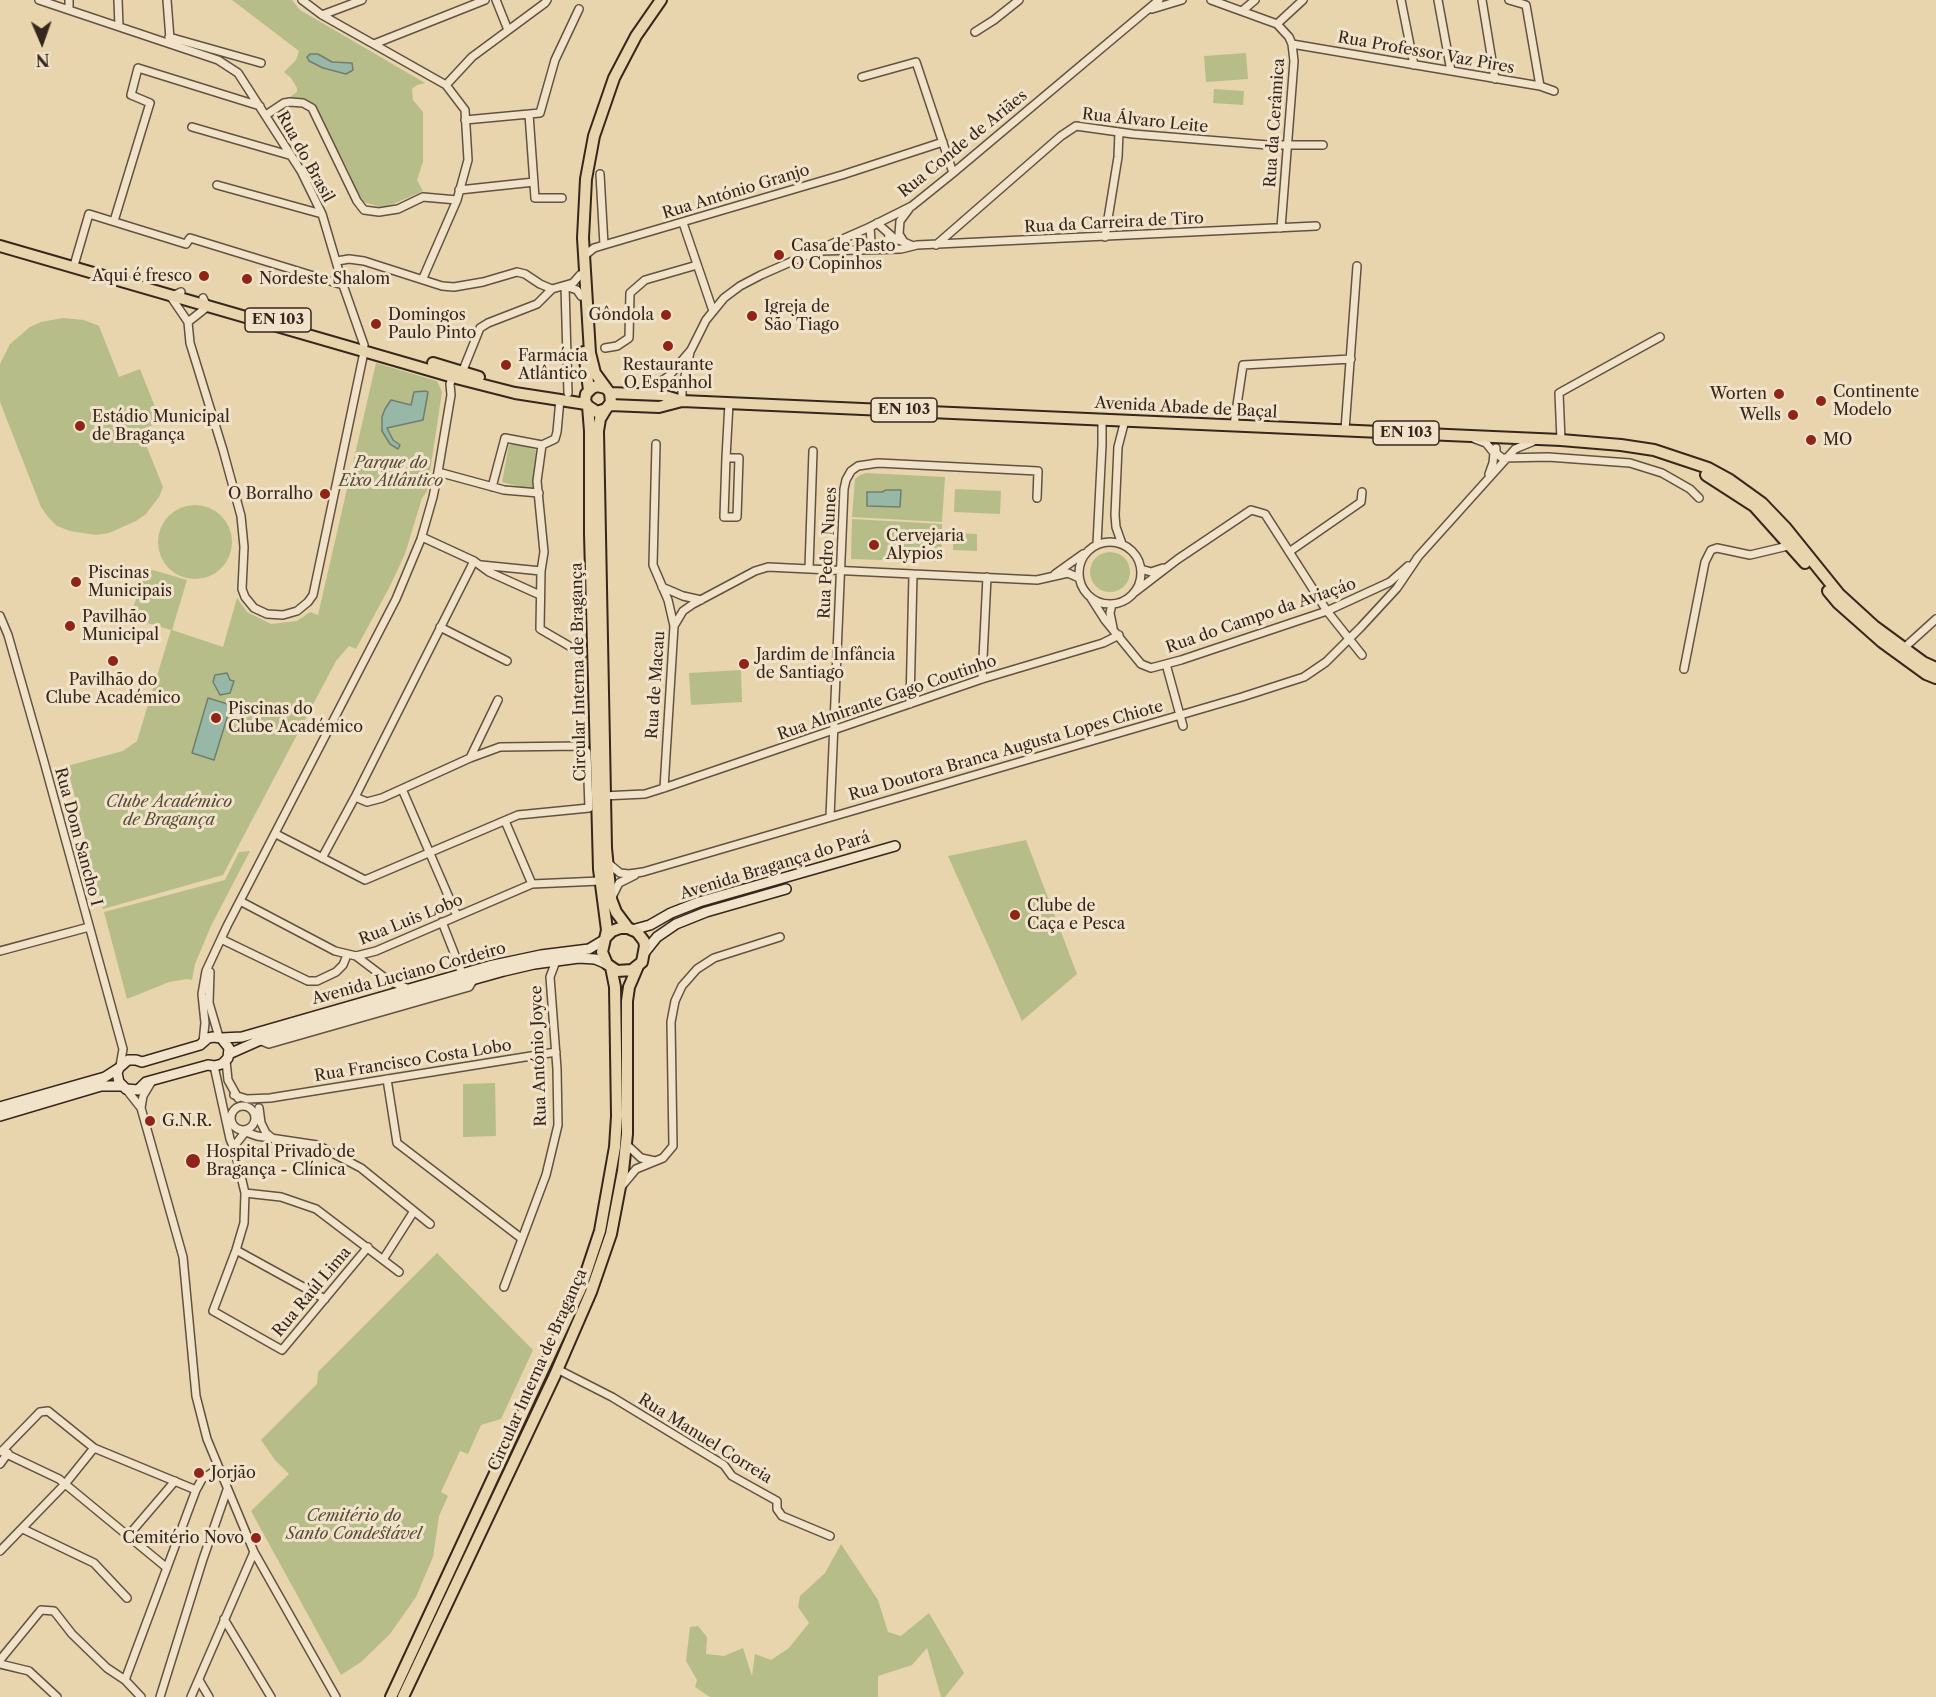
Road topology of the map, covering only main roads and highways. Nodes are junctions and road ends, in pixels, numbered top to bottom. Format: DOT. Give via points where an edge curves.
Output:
graph roads {
  1 [pos="655,0"];
  2 [pos="661,0"];
  3 [pos="0,241"];
  4 [pos="0,246"];
  5 [pos="176,295"];
  6 [pos="608,391"];
  7 [pos="587,399"];
  8 [pos="682,401"];
  9 [pos="608,407"];
  10 [pos="1686,460"];
  11 [pos="1936,668"];
  12 [pos="1936,678"];
  13 [pos="601,796"];
  14 [pos="895,846"];
  15 [pos="786,889"];
  16 [pos="630,929"];
  17 [pos="605,939"];
  18 [pos="645,952"];
  19 [pos="609,966"];
  20 [pos="638,966"];
  21 [pos="220,1038"];
  22 [pos="227,1057"];
  23 [pos="119,1067"];
  24 [pos="124,1088"];
  25 [pos="0,1107"];
  26 [pos="0,1116"];
  27 [pos="391,1697"];
  28 [pos="403,1697"];
  1 -- 7 [label="main road, Circular Interna de Bragança" via="619,55 594,116 586,148 578,223"];
  2 -- 6 [label="main road" via="624,56 600,112 586,179 583,238 590,353 595,372"];
  3 -- 5 [label="main road, Avenida Abade de Baçal / EN 103"];
  4 -- 5 [label="main road, Avenida Abade de Baçal / EN 103"];
  5 -- 7 [label="main road, Avenida Abade de Baçal / EN 103" via="460,377"];
  6 -- 7 [label="main road, Avenida Abade de Baçal / EN 103" via="597,386"];
  6 -- 8 [label="main road, Avenida Abade de Baçal / EN 103" via="668,395"];
  6 -- 9 [label="main road"];
  7 -- 9 [label="main road, Avenida Abade de Baçal / EN 103" via="597,412"];
  7 -- 13 [label="main road, Circular Interna de Bragança"];
  8 -- 9 [label="main road, Avenida Abade de Baçal / EN 103" via="658,407"];
  8 -- 10 [label="main road, Avenida Abade de Baçal / EN 103" via="1561,440 1654,450"];
  9 -- 13 [label="main road, Circular Interna de Bragança" via="598,431"];
  10 -- 11 [label="main road, Avenida Abade de Baçal / EN 103" via="1730,480 1762,503 1839,594 1874,626"];
  10 -- 12 [label="main road, Avenida Abade de Baçal / EN 103" via="1754,507 1838,603 1882,642"];
  13 -- 16 [label="main road, Circular Interna de Bragança" via="611,899"];
  13 -- 17 [label="main road, Circular Interna de Bragança" via="600,881 606,913"];
  14 -- 16 [label="main road, Avenida Bragança do Pará" via="708,900 650,925"];
  15 -- 18 [label="main road, Avenida Bragança do Pará" via="676,924"];
  16 -- 17 [label="main road" via="616,930"];
  16 -- 18 [label="main road" via="641,936"];
  17 -- 19 [label="main road" via="602,952"];
  17 -- 21 [label="main road, Avenida Luciano Cordeiro" via="589,949 519,959 242,1037"];
  18 -- 20 [label="main road"];
  19 -- 20 [label="main road" via="625,972"];
  19 -- 22 [label="main road, Avenida Luciano Cordeiro" via="585,958 538,963 259,1040"];
  19 -- 27 [label="main road, Circular Interna de Bragança" via="615,987 617,1116 600,1231 581,1288"];
  20 -- 28 [label="main road, Circular Interna de Bragança" via="627,1001 626,1144 610,1234 591,1292 557,1369"];
  21 -- 22 [label="main road" via="229,1048"];
  21 -- 23 [label="main road, Avenida Luciano Cordeiro" via="207,1038 201,1045 142,1062 128,1060"];
  22 -- 24 [label="main road, Avenida Luciano Cordeiro" via="214,1066 146,1082 138,1090"];
  23 -- 24 [label="main road" via="117,1078"];
  23 -- 25 [label="main road, Avenida Luciano Cordeiro" via="105,1077"];
  24 -- 26 [label="main road, Avenida Luciano Cordeiro" via="101,1086"];
}
